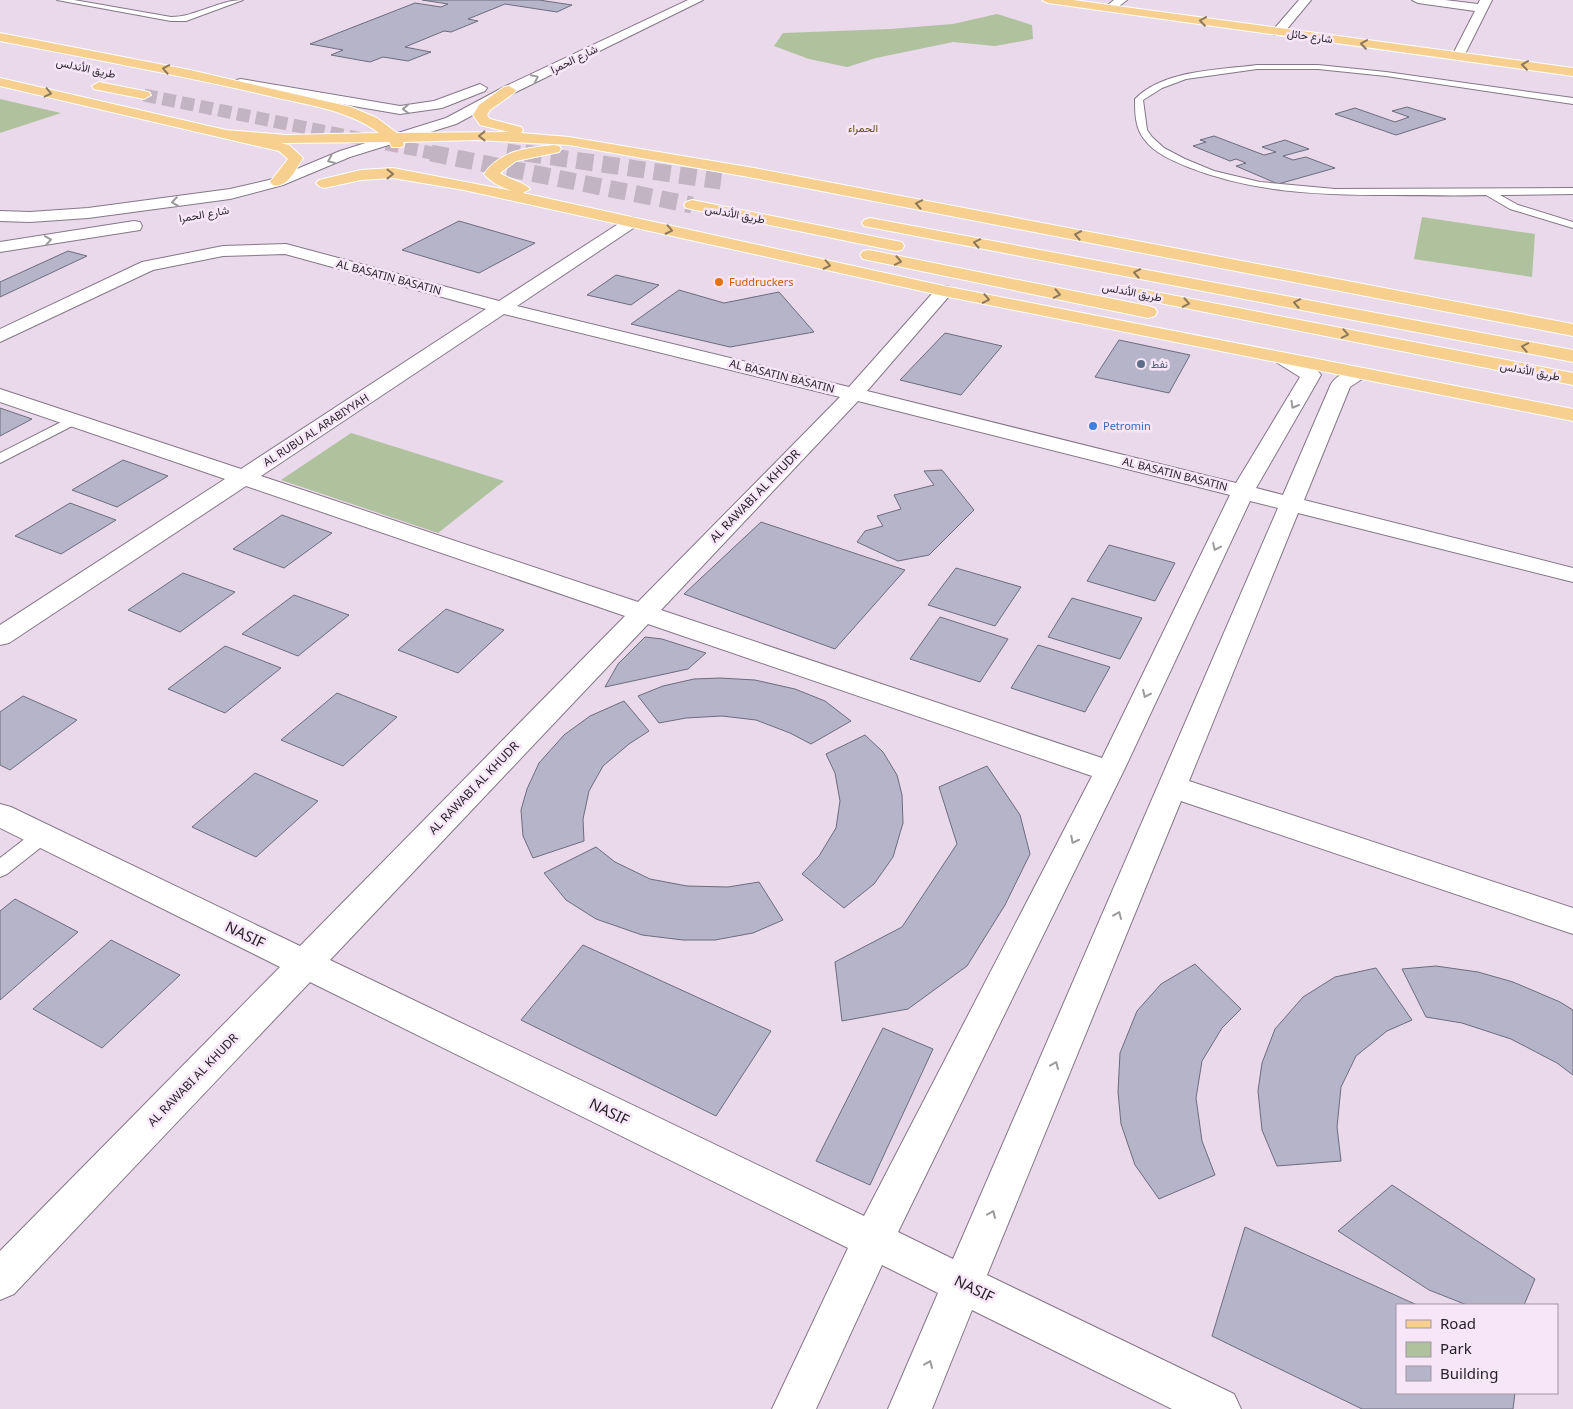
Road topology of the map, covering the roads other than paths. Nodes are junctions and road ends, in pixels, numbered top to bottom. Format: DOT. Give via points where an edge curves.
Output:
graph roads {
  1 [pos="61,0"];
  2 [pos="239,0"];
  3 [pos="668,0"];
  4 [pos="697,0"];
  5 [pos="1048,0"];
  6 [pos="1121,0"];
  7 [pos="1305,0"];
  8 [pos="1418,0"];
  9 [pos="1484,4"];
  10 [pos="1110,8"];
  11 [pos="607,28"];
  12 [pos="1278,32"];
  13 [pos="0,37"];
  14 [pos="1458,56"];
  15 [pos="1573,72"];
  16 [pos="190,74"];
  17 [pos="0,82"];
  18 [pos="87,83"];
  19 [pos="509,90"];
  20 [pos="144,95"];
  21 [pos="1573,101"];
  22 [pos="121,110"];
  23 [pos="304,117"];
  24 [pos="286,124"];
  25 [pos="228,134"];
  26 [pos="394,138"];
  27 [pos="569,141"];
  28 [pos="754,173"];
  29 [pos="278,182"];
  30 [pos="464,185"];
  31 [pos="316,186"];
  32 [pos="1573,191"];
  33 [pos="1488,192"];
  34 [pos="245,206"];
  35 [pos="226,210"];
  36 [pos="816,213"];
  37 [pos="0,216"];
  38 [pos="855,220"];
  39 [pos="632,222"];
  40 [pos="148,223"];
  41 [pos="1573,225"];
  42 [pos="0,247"];
  43 [pos="944,291"];
  44 [pos="502,308"];
  45 [pos="1573,330"];
  46 [pos="0,336"];
  47 [pos="1573,338"];
  48 [pos="1573,356"];
  49 [pos="1283,358"];
  50 [pos="1362,362"];
  51 [pos="1573,379"];
  52 [pos="854,394"];
  53 [pos="0,395"];
  54 [pos="1573,398"];
  55 [pos="1573,415"];
  56 [pos="73,420"];
  57 [pos="0,460"];
  58 [pos="244,477"];
  59 [pos="1243,491"];
  60 [pos="1292,503"];
  61 [pos="1573,575"];
  62 [pos="642,613"];
  63 [pos="0,637"];
  64 [pos="1108,771"];
  65 [pos="1172,787"];
  66 [pos="0,815"];
  67 [pos="42,836"];
  68 [pos="0,869"];
  69 [pos="1573,921"];
  70 [pos="305,964"];
  71 [pos="873,1240"];
  72 [pos="0,1280"];
  73 [pos="962,1283"];
  74 [pos="794,1409"];
  75 [pos="910,1409"];
  76 [pos="1219,1409"];
  1 -- 2 [label="lane" via="170,19"];
  3 -- 11 [label="street"];
  19 -- 4 [label="street, شارع الحمرا, one-way"];
  5 -- 10 [label="main road, شارع حائل"];
  6 -- 10 [label="street"];
  7 -- 12 [label="street"];
  8 -- 9 [label="street"];
  9 -- 14 [label="street"];
  12 -- 10 [label="main road, شارع حائل, one-way"];
  14 -- 12 [label="main road, شارع حائل, one-way"];
  16 -- 13 [label="main road, one-way"];
  15 -- 14 [label="main road, شارع حائل, one-way"];
  16 -- 23 [label="main road" via="238,91 298,103 310,110"];
  16 -- 26 [label="main road" via="346,110 372,121"];
  26 -- 16 [label="street, شارع الحمرا, one-way" via="411,123 490,83 437,105 400,110"];
  17 -- 22 [label="main road, one-way"];
  18 -- 20 [label="main road, طريق الأندلس"];
  19 -- 26 [label="street, شارع الحمرا" via="451,121"];
  19 -- 27 [label="main road" via="484,108 480,115 485,122"];
  21 -- 33 [label="lane" via="1318,67 1257,67 1185,77 1158,86 1139,99 1141,127 1149,140 1175,159 1239,182 1324,192"];
  22 -- 24 [label="main road" via="178,114 252,128"];
  22 -- 25 [label="main road"];
  25 -- 26 [label="main road" via="286,139"];
  25 -- 29 [label="main road" via="284,148 296,158"];
  27 -- 26 [label="main road, one-way" via="518,136"];
  26 -- 29 [label="street, شارع الحمرا, one-way"];
  26 -- 30 [label="main road" via="407,158 421,169"];
  26 -- 31 [label="street, شارع الحمرا" via="358,164"];
  27 -- 28 [label="main road"];
  28 -- 39 [label="main road" via="638,162 556,149 506,159 496,165 492,174 504,183 589,204"];
  45 -- 28 [label="main road, one-way"];
  29 -- 37 [label="street, شارع الحمرا, one-way" via="230,194 96,212"];
  31 -- 30 [label="main road, one-way" via="361,175 393,173"];
  30 -- 39 [label="main road"];
  32 -- 33 [label="lane"];
  33 -- 41 [label="lane" via="1514,207"];
  34 -- 35 [label="street, شارع الحمرا"];
  36 -- 47 [label="main road, طريق الأندلس" via="715,187"];
  48 -- 38 [label="main road, طريق الأندلس, one-way"];
  39 -- 43 [label="main road, one-way"];
  39 -- 44 [label="street, AL RUBU AL ARABIYYAH"];
  42 -- 40 [label="street, one-way"];
  43 -- 49 [label="main road, one-way"];
  43 -- 52 [label="street, AL RAWABI AL KHUDR"];
  44 -- 46 [label="street, AL BASATIN BASATIN" via="286,249 223,251 148,266"];
  44 -- 52 [label="street, AL BASATIN BASATIN"];
  44 -- 58 [label="street, AL RUBU AL ARABIYYAH"];
  49 -- 50 [label="main road"];
  49 -- 59 [label="street, one-way" via="1311,375"];
  50 -- 51 [label="main road, طريق الأندلس" via="685,211"];
  50 -- 54 [label="main road"];
  50 -- 55 [label="main road"];
  50 -- 60 [label="street" via="1341,384"];
  52 -- 59 [label="street, AL BASATIN BASATIN"];
  52 -- 62 [label="street, AL RAWABI AL KHUDR"];
  53 -- 56 [label="street"];
  56 -- 57 [label="lane"];
  56 -- 58 [label="street"];
  58 -- 62 [label="street"];
  58 -- 63 [label="street, AL RUBU AL ARABIYYAH"];
  59 -- 60 [label="street, AL BASATIN BASATIN"];
  59 -- 64 [label="street, one-way"];
  60 -- 61 [label="street, AL BASATIN BASATIN"];
  60 -- 65 [label="street"];
  62 -- 64 [label="street"];
  62 -- 70 [label="street, AL RAWABI AL KHUDR"];
  64 -- 71 [label="street, one-way"];
  65 -- 69 [label="street"];
  73 -- 65 [label="street, one-way"];
  66 -- 67 [label="street, NASIF"];
  67 -- 68 [label="lane"];
  67 -- 70 [label="street, NASIF"];
  70 -- 71 [label="street, NASIF"];
  70 -- 72 [label="street, AL RAWABI AL KHUDR"];
  71 -- 73 [label="street, NASIF"];
  71 -- 74 [label="street"];
  75 -- 73 [label="street, one-way"];
  73 -- 76 [label="street, NASIF"];
}
